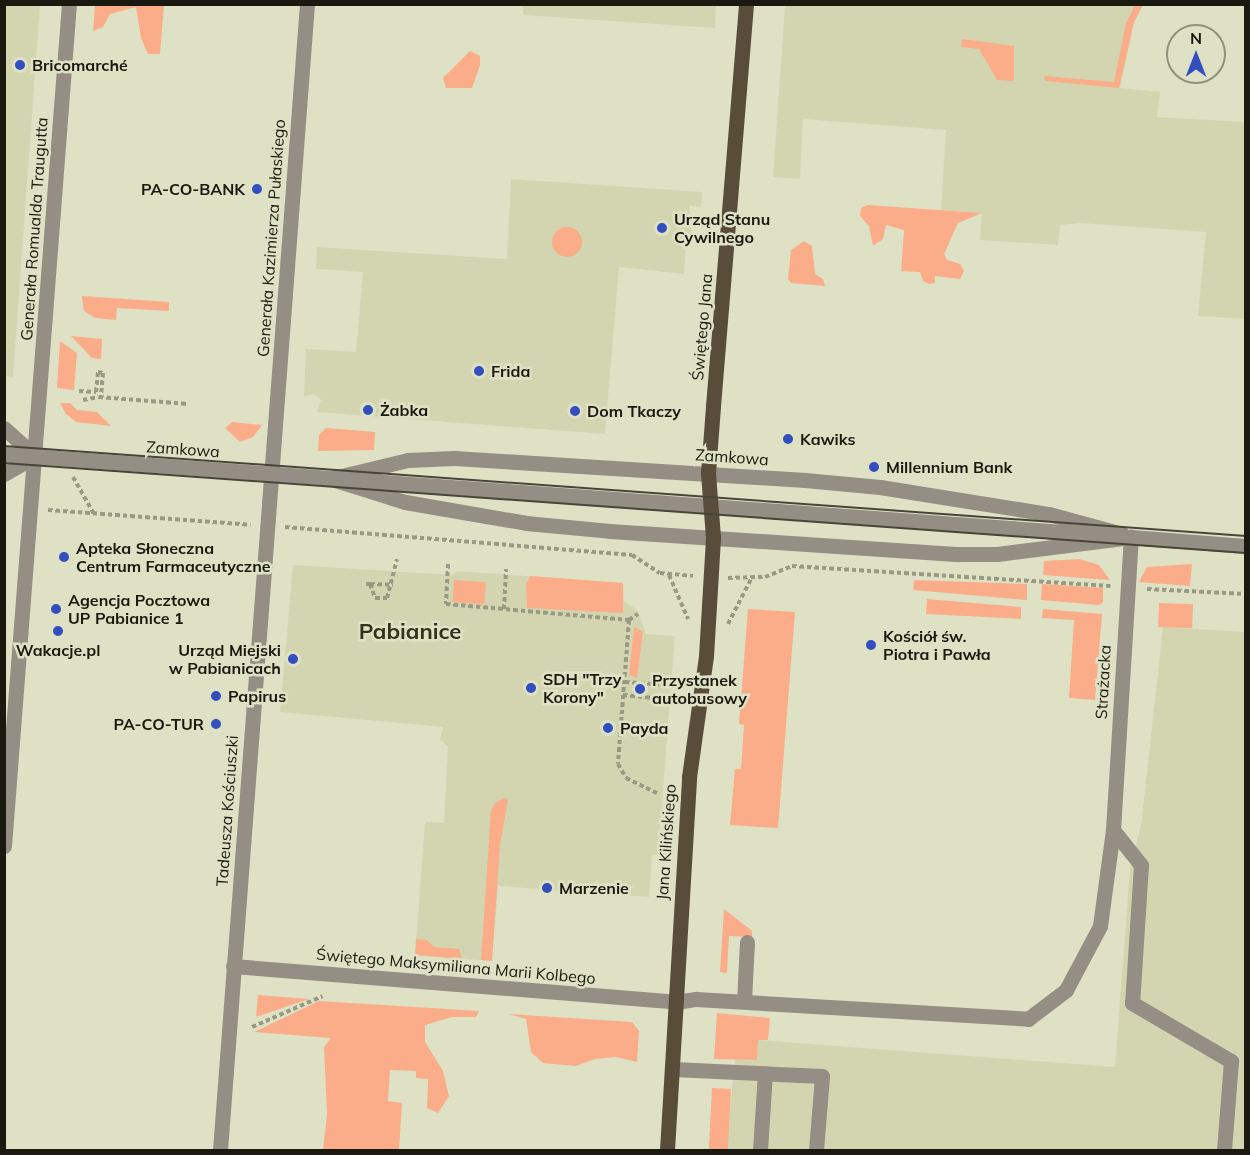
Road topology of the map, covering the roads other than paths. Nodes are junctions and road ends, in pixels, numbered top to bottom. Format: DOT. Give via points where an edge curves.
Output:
graph roads {
  1 [pos="69,4"];
  2 [pos="307,4"];
  3 [pos="746,4"];
  4 [pos="4,428"];
  5 [pos="4,454"];
  6 [pos="35,456"];
  7 [pos="708,473"];
  8 [pos="4,474"];
  9 [pos="272,474"];
  10 [pos="329,478"];
  11 [pos="711,505"];
  12 [pos="713,537"];
  13 [pos="1131,537"];
  14 [pos="1245,546"];
  15 [pos="1113,830"];
  16 [pos="4,846"];
  17 [pos="747,942"];
  18 [pos="233,966"];
  19 [pos="744,1001"];
  20 [pos="676,1002"];
  21 [pos="673,1069"];
  22 [pos="765,1072"];
  23 [pos="220,1150"];
  24 [pos="666,1150"];
  25 [pos="760,1150"];
  26 [pos="816,1150"];
  27 [pos="1224,1150"];
  1 -- 6 [label="street, Generała Romualda Traugutta"];
  2 -- 9 [label="street, Generała Kazimierza Pułaskiego"];
  3 -- 7 [label="main road, Świętego Jana"];
  4 -- 6 [label="street"];
  5 -- 6 [label="street, Zamkowa"];
  6 -- 8 [label="street"];
  6 -- 9 [label="street, Zamkowa"];
  6 -- 16 [label="street, Generała Romualda Traugutta"];
  7 -- 10 [label="street, Zamkowa" via="454,458 408,460"];
  7 -- 11 [label="main road, Świętego Jana"];
  7 -- 13 [label="street, Zamkowa" via="896,489 1067,518"];
  9 -- 10 [label="street, Zamkowa"];
  9 -- 18 [label="street, Tadeusza Kościuszki"];
  10 -- 11 [label="street"];
  10 -- 12 [label="street, Zamkowa" via="405,502 526,523"];
  11 -- 12 [label="main road, Jana Kilińskiego"];
  11 -- 13 [label="street"];
  12 -- 13 [label="street, Zamkowa" via="959,554 998,554"];
  12 -- 20 [label="main road, Jana Kilińskiego" via="706,656 689,768"];
  13 -- 14 [label="street, Zamkowa"];
  13 -- 15 [label="street, Strażacka"];
  15 -- 19 [label="street, Strażacka" via="1096,934 1066,990 1028,1019"];
  15 -- 27 [label="street" via="1141,865 1132,1003 1231,1061"];
  17 -- 19 [label="street"];
  18 -- 20 [label="street, Świętego Maksymiliana Marii Kolbego"];
  18 -- 23 [label="street, Tadeusza Kościuszki"];
  19 -- 20 [label="street, Świętego Maksymiliana Marii Kolbego"];
  20 -- 21 [label="main road, Jana Kilińskiego"];
  21 -- 22 [label="street"];
  21 -- 24 [label="main road, Jana Kilińskiego"];
  22 -- 25 [label="street"];
  22 -- 26 [label="street" via="822,1076"];
}
